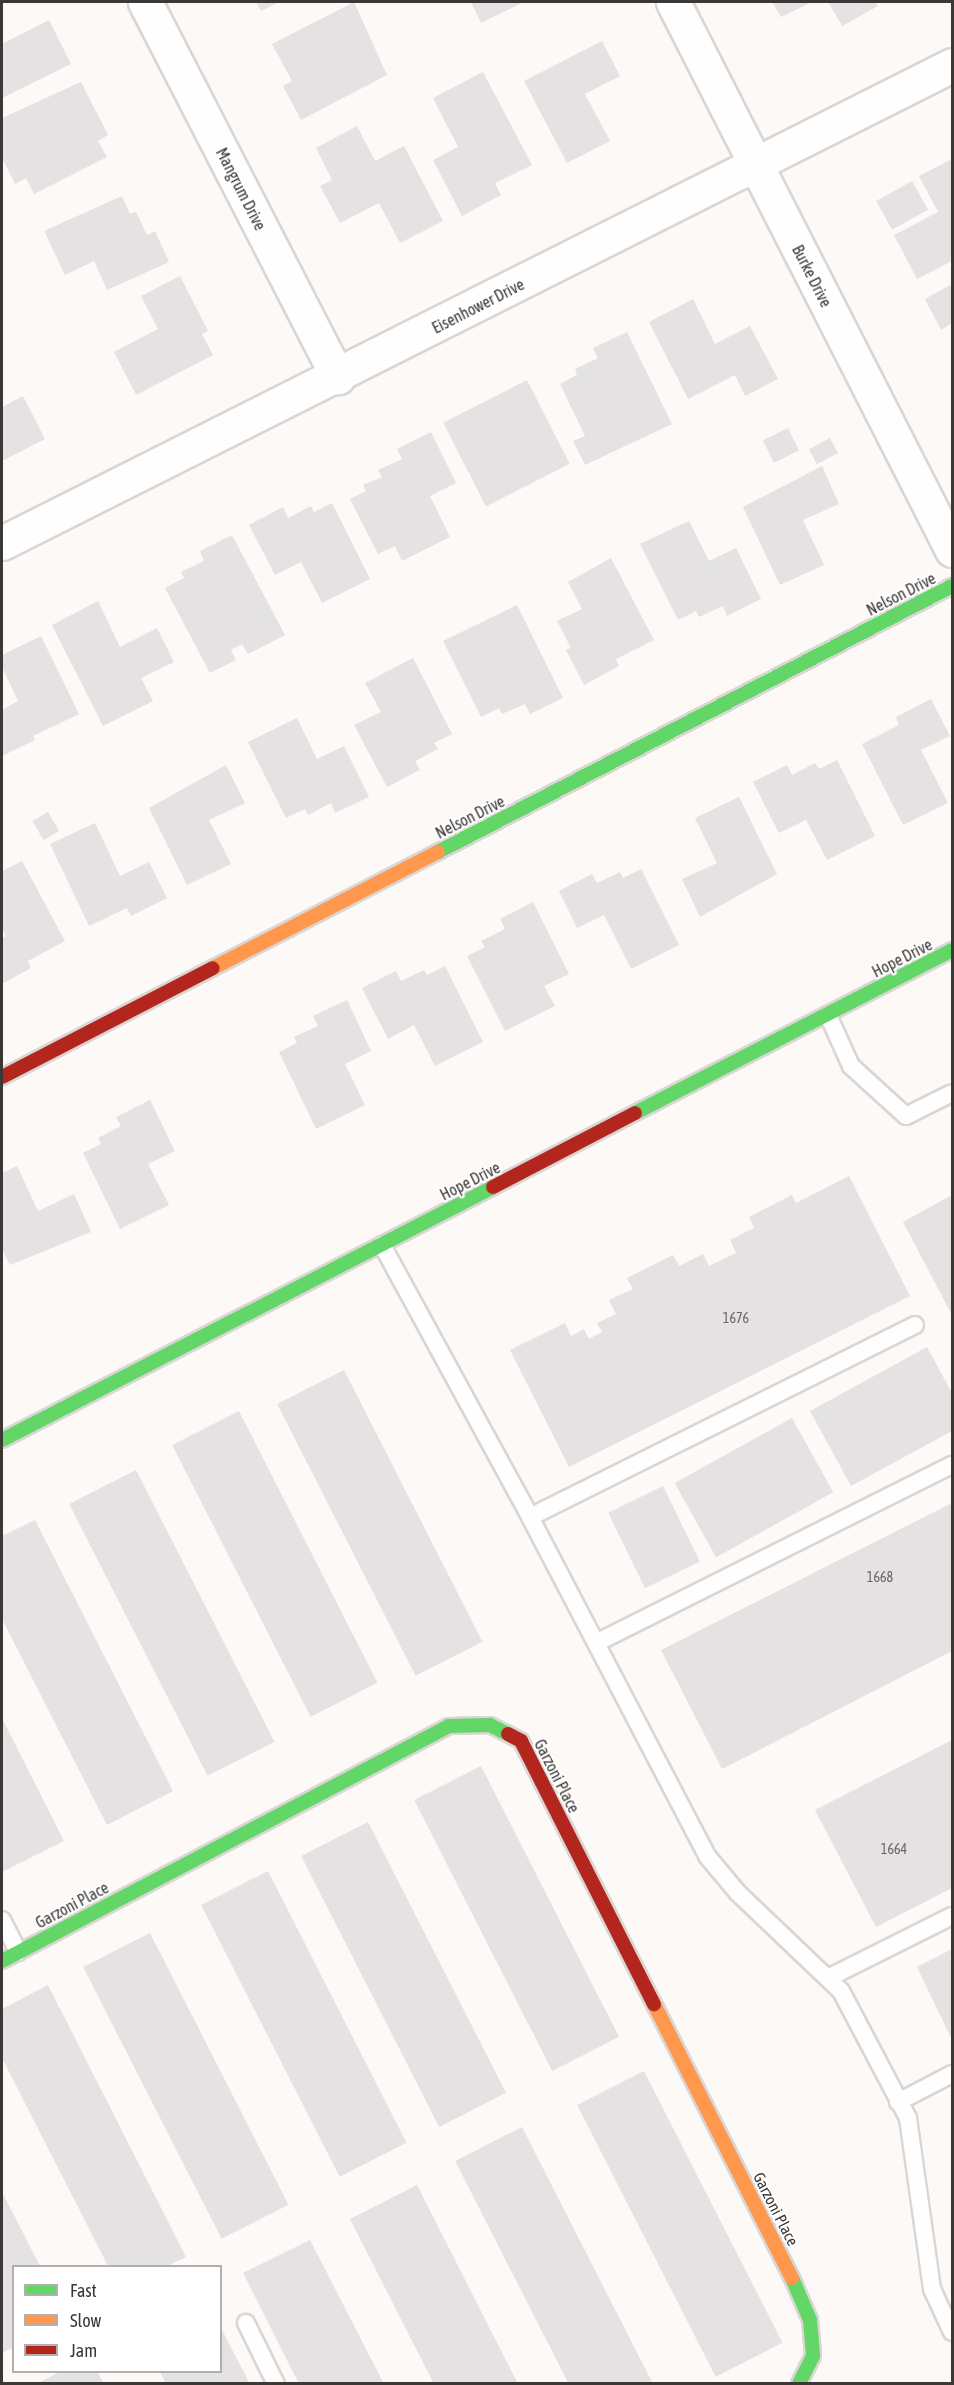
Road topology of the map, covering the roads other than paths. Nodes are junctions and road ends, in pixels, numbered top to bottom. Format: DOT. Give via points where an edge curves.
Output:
graph roads {
  1 [pos="145,2"];
  2 [pos="673,2"];
  3 [pos="952,65"];
  4 [pos="756,166"];
  5 [pos="338,376"];
  6 [pos="2,543"];
  7 [pos="952,550"];
  8 [pos="952,586"];
  9 [pos="952,950"];
  10 [pos="828,1015"];
  11 [pos="2,1077"];
  12 [pos="952,1093"];
  13 [pos="382,1245"];
  14 [pos="915,1325"];
  15 [pos="2,1440"];
  16 [pos="952,1465"];
  17 [pos="530,1517"];
  18 [pos="596,1643"];
  19 [pos="952,1916"];
  20 [pos="2,1920"];
  21 [pos="18,1952"];
  22 [pos="2,1961"];
  23 [pos="828,1978"];
  24 [pos="952,2074"];
  25 [pos="898,2102"];
  26 [pos="246,2323"];
  27 [pos="952,2332"];
  28 [pos="276,2384"];
  29 [pos="799,2384"];
  1 -- 5 [label="street, Mangrum Drive"];
  2 -- 4 [label="street, Burke Drive"];
  3 -- 4 [label="street, Eisenhower Drive"];
  4 -- 5 [label="street, Eisenhower Drive"];
  4 -- 7 [label="street, Burke Drive"];
  5 -- 6 [label="street, Eisenhower Drive"];
  8 -- 11 [label="street, Nelson Drive"];
  9 -- 10 [label="street, Hope Drive"];
  10 -- 12 [label="lane" via="851,1066 906,1116"];
  10 -- 13 [label="street, Hope Drive"];
  13 -- 15 [label="street, Hope Drive"];
  13 -- 17 [label="lane"];
  14 -- 17 [label="lane"];
  16 -- 18 [label="lane"];
  17 -- 18 [label="lane"];
  18 -- 23 [label="lane" via="707,1856 738,1893"];
  19 -- 23 [label="lane"];
  20 -- 21 [label="lane"];
  21 -- 22 [label="street, Garzoni Place"];
  21 -- 29 [label="street, Garzoni Place" via="449,1726 490,1725 521,1741 793,2280 810,2320 813,2356"];
  23 -- 25 [label="lane" via="841,1991"];
  24 -- 25 [label="lane"];
  25 -- 27 [label="lane" via="908,2118 932,2289"];
  26 -- 28 [label="lane"];
}
